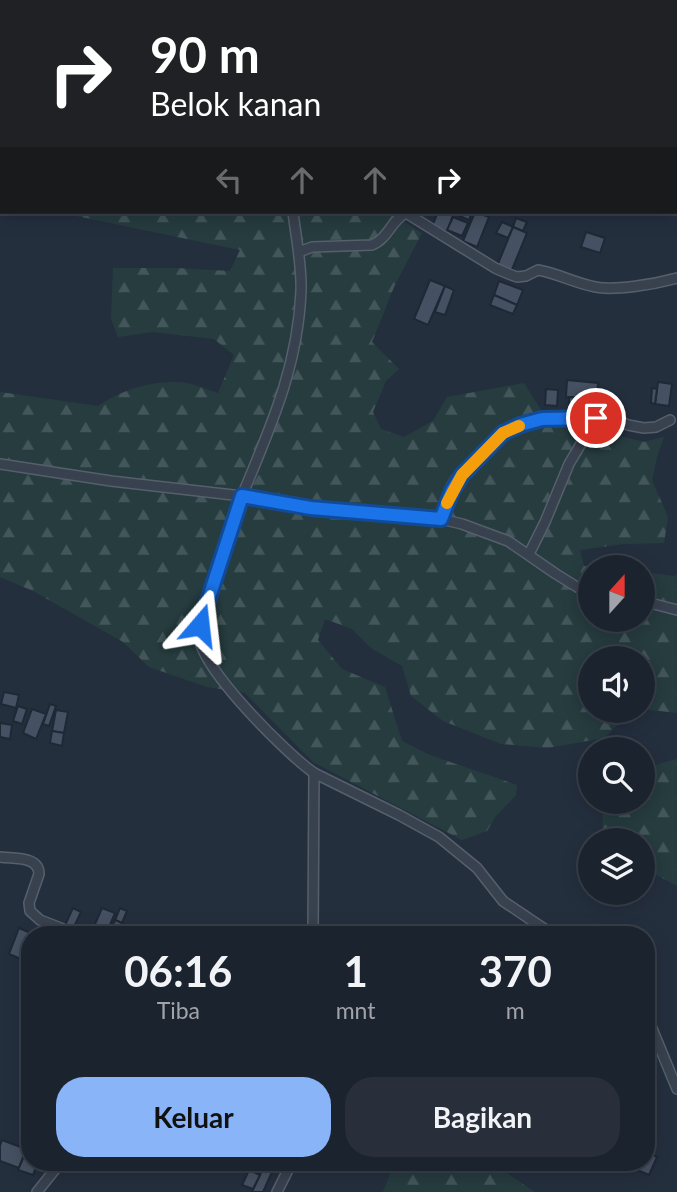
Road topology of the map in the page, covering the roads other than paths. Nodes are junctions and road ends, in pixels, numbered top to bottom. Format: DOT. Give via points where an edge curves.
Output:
graph roads {
  1 [pos="293,214"];
  2 [pos="404,214"];
  3 [pos="408,214"];
  4 [pos="299,252"];
  5 [pos="677,278"];
  6 [pos="596,418"];
  7 [pos="670,420"];
  8 [pos="0,464"];
  9 [pos="242,496"];
  10 [pos="441,519"];
  11 [pos="529,554"];
  12 [pos="578,588"];
  13 [pos="655,604"];
  14 [pos="677,610"];
  15 [pos="314,773"];
  16 [pos="0,857"];
  17 [pos="55,926"];
  18 [pos="313,926"];
  19 [pos="540,926"];
  20 [pos="655,1036"];
  21 [pos="677,1089"];
  22 [pos="54,1171"];
  23 [pos="288,1171"];
  24 [pos="37,1192"];
  25 [pos="277,1192"];
  1 -- 4 [label="street"];
  2 -- 4 [label="street" via="379,242"];
  3 -- 5 [label="street" via="517,277 538,270 610,289"];
  4 -- 9 [label="street" via="301,293 292,363"];
  6 -- 7 [label="street" via="614,418 644,428"];
  6 -- 10 [label="street" via="542,419 503,433 462,475"];
  6 -- 11 [label="street" via="569,464"];
  8 -- 9 [label="street"];
  9 -- 10 [label="street" via="311,508"];
  9 -- 15 [label="street" via="200,625 201,648 261,726"];
  10 -- 11 [label="street" via="484,531"];
  11 -- 12 [label="street"];
  13 -- 14 [label="street"];
  15 -- 18 [label="street"];
  15 -- 19 [label="street" via="439,837 477,868 503,901"];
  16 -- 17 [label="street" via="37,865 40,869 30,911"];
  20 -- 21 [label="street"];
  22 -- 24 [label="street"];
  23 -- 25 [label="street"];
}
